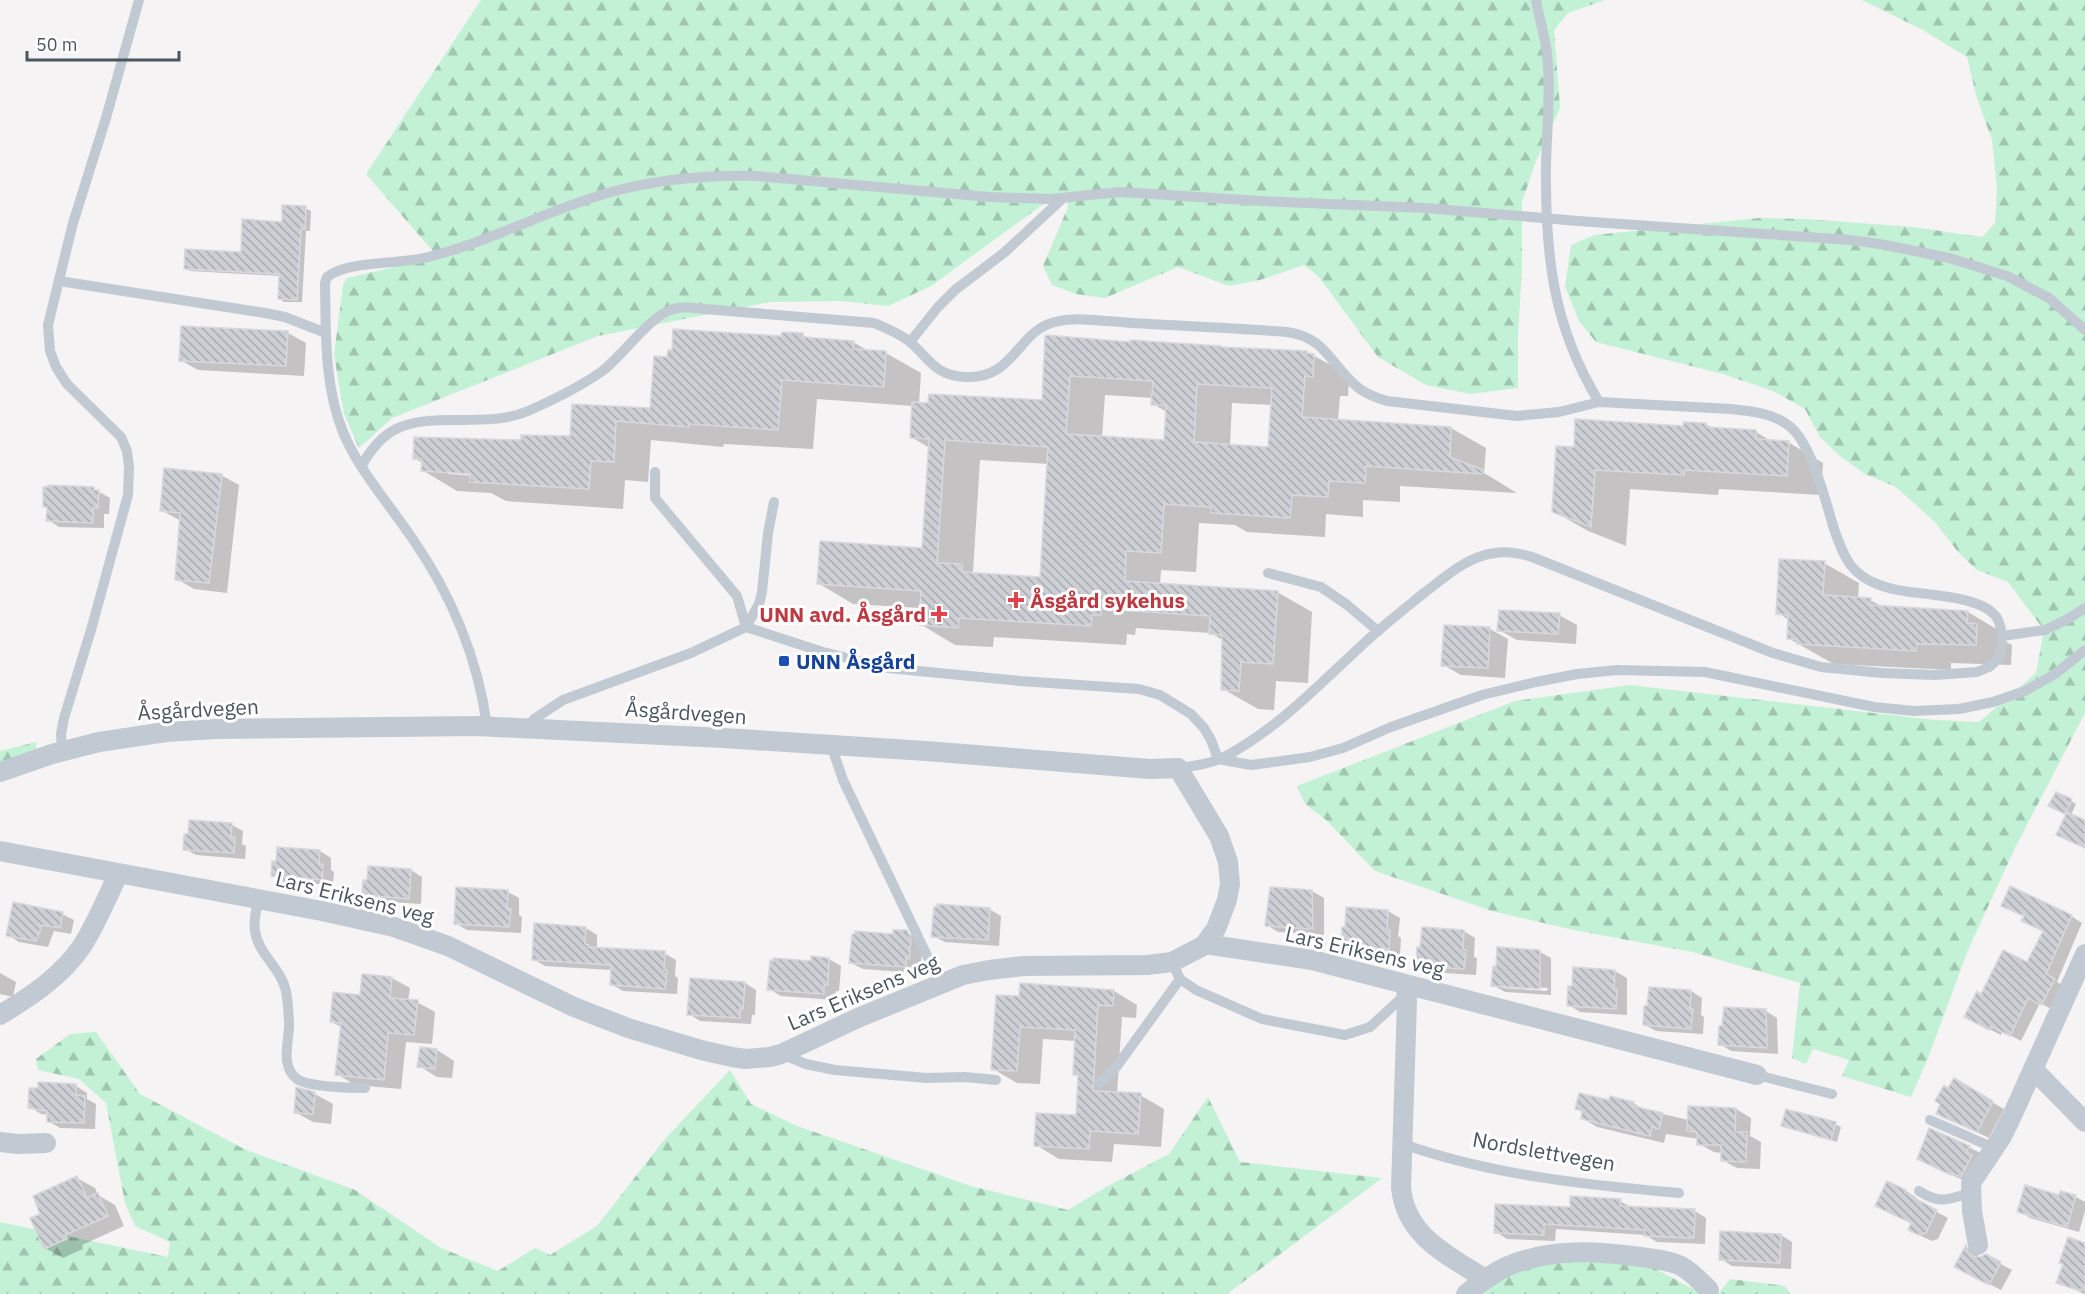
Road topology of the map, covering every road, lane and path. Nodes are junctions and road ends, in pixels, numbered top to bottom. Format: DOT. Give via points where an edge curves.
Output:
graph roads {
  1 [pos="139,0"];
  2 [pos="1536,0"];
  3 [pos="1063,198"];
  4 [pos="1546,218"];
  5 [pos="59,281"];
  6 [pos="2085,330"];
  7 [pos="326,333"];
  8 [pos="910,342"];
  9 [pos="1599,402"];
  10 [pos="362,465"];
  11 [pos="655,472"];
  12 [pos="774,502"];
  13 [pos="1268,573"];
  14 [pos="2085,608"];
  15 [pos="746,627"];
  16 [pos="1378,631"];
  17 [pos="2002,636"];
  18 [pos="2085,650"];
  19 [pos="487,726"];
  20 [pos="527,727"];
  21 [pos="831,745"];
  22 [pos="62,751"];
  23 [pos="1218,759"];
  24 [pos="1178,768"];
  25 [pos="0,772"];
  26 [pos="0,852"];
  27 [pos="118,874"];
  28 [pos="258,899"];
  29 [pos="1205,944"];
  30 [pos="2085,954"];
  31 [pos="1176,970"];
  32 [pos="940,983"];
  33 [pos="1406,989"];
  34 [pos="0,1015"];
  35 [pos="781,1054"];
  36 [pos="2033,1069"];
  37 [pos="1757,1075"];
  38 [pos="996,1080"];
  39 [pos="1100,1083"];
  40 [pos="365,1088"];
  41 [pos="1832,1094"];
  42 [pos="1930,1120"];
  43 [pos="2085,1122"];
  44 [pos="0,1142"];
  45 [pos="46,1143"];
  46 [pos="1403,1144"];
  47 [pos="1994,1148"];
  48 [pos="1919,1191"];
  49 [pos="1679,1193"];
  50 [pos="1971,1193"];
  51 [pos="1978,1245"];
  52 [pos="1485,1279"];
  53 [pos="1710,1290"];
  54 [pos="1466,1294"];
  1 -- 5 [label="lane"];
  2 -- 4 [label="lane" via="1547,54"];
  3 -- 4 [label="lane" via="1120,192 1456,209"];
  3 -- 7 [label="lane" via="957,195 757,176 725,175 645,184 607,193 448,252 333,272 325,283"];
  3 -- 8 [label="lane" via="1005,252 955,290"];
  4 -- 6 [label="lane" via="1822,237 1916,250 2007,276 2049,298"];
  4 -- 9 [label="lane" via="1559,312 1574,355"];
  5 -- 7 [label="lane" via="275,315"];
  5 -- 22 [label="lane" via="48,325 56,367 67,384 121,437 129,467 128,495 64,718"];
  7 -- 10 [label="lane" via="337,414"];
  8 -- 9 [label="lane" via="935,368 963,377 982,377 1013,358 1033,333 1056,321 1287,332 1315,341 1355,385 1387,401 1517,416 1559,412"];
  8 -- 10 [label="lane" via="873,323 673,309 650,324 599,373 555,398 501,419 404,426 381,440"];
  9 -- 17 [label="lane" via="1753,412 1788,424 1806,447 1838,539 1854,570 1868,581 1890,589 1979,605 1992,612"];
  10 -- 19 [label="lane" via="431,565 445,594 473,660"];
  11 -- 15 [label="lane" via="655,498 737,596"];
  12 -- 15 [label="lane" via="761,598"];
  13 -- 16 [label="lane" via="1321,587"];
  14 -- 17 [label="lane" via="2045,630"];
  15 -- 20 [label="lane" via="691,653 563,700"];
  15 -- 23 [label="lane" via="888,668 1139,689 1160,695 1191,714 1204,728"];
  16 -- 17 [label="lane" via="1457,568 1494,553 1512,552 1561,567 1773,653 1821,667 1897,674 1977,672 1999,658"];
  16 -- 23 [label="lane" via="1305,699 1251,740"];
  18 -- 23 [label="lane" via="2025,691 1959,709 1914,711 1875,707 1705,672 1617,670 1482,695 1310,757 1251,765"];
  19 -- 20 [label="street, Åsgårdvegen"];
  19 -- 22 [label="street, Åsgårdvegen" via="216,729 124,737"];
  20 -- 21 [label="street, Åsgårdvegen"];
  21 -- 24 [label="street, Åsgårdvegen"];
  21 -- 32 [label="lane" via="843,780"];
  22 -- 25 [label="street, Åsgårdvegen"];
  23 -- 24 [label="lane"];
  24 -- 29 [label="street" via="1219,836 1228,862 1227,900 1216,929"];
  26 -- 27 [label="street, Lars Eriksens veg"];
  27 -- 28 [label="street, Lars Eriksens veg"];
  27 -- 34 [label="street" via="72,959 30,997"];
  28 -- 35 [label="street, Lars Eriksens veg" via="348,916 423,936 574,1007 666,1040 745,1059"];
  28 -- 40 [label="lane" via="254,929 260,948 285,989 289,1026 286,1056 290,1072 298,1080 312,1084"];
  29 -- 31 [label="street, Lars Eriksens veg"];
  29 -- 33 [label="street, Lars Eriksens veg" via="1291,955"];
  30 -- 36 [label="street"];
  31 -- 32 [label="street, Lars Eriksens veg" via="1147,965 1024,966 989,970"];
  31 -- 33 [label="lane" via="1196,990 1262,1019 1345,1035 1370,1027"];
  31 -- 39 [label="lane" via="1117,1066"];
  32 -- 35 [label="street, Lars Eriksens veg"];
  33 -- 37 [label="street, Lars Eriksens veg"];
  33 -- 46 [label="street"];
  35 -- 38 [label="lane" via="835,1070"];
  36 -- 43 [label="street"];
  36 -- 47 [label="street"];
  37 -- 41 [label="lane"];
  42 -- 47 [label="lane"];
  44 -- 45 [label="street"];
  46 -- 49 [label="lane, Nordslettvegen" via="1488,1167 1612,1187"];
  46 -- 52 [label="street" via="1402,1199 1409,1218 1428,1241"];
  47 -- 50 [label="street" via="1971,1183"];
  48 -- 50 [label="lane" via="1934,1200"];
  50 -- 51 [label="street"];
  52 -- 53 [label="street" via="1511,1265 1551,1254 1593,1252 1679,1265"];
  52 -- 54 [label="street"];
}
